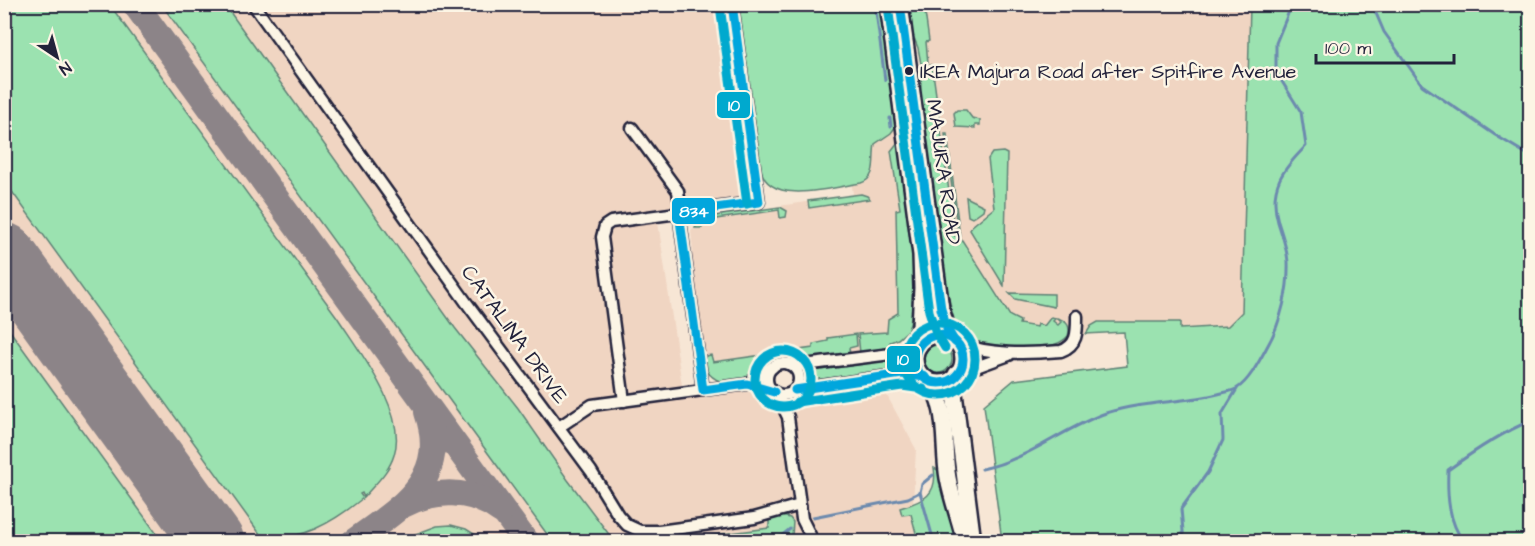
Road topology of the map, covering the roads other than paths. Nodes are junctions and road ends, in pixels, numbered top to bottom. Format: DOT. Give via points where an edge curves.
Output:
graph roads {
  1 [pos="253,4"];
  2 [pos="732,4"];
  3 [pos="888,4"];
  4 [pos="900,4"];
  5 [pos="632,128"];
  6 [pos="680,213"];
  7 [pos="1077,316"];
  8 [pos="956,342"];
  9 [pos="919,346"];
  10 [pos="1018,352"];
  11 [pos="788,364"];
  12 [pos="773,367"];
  13 [pos="957,374"];
  14 [pos="926,378"];
  15 [pos="747,384"];
  16 [pos="703,390"];
  17 [pos="794,390"];
  18 [pos="775,392"];
  19 [pos="624,401"];
  20 [pos="788,417"];
  21 [pos="559,427"];
  22 [pos="800,505"];
  23 [pos="810,535"];
  24 [pos="964,542"];
  25 [pos="973,542"];
  1 -- 21 [label="street, CATALINA DRIVE"];
  2 -- 6 [label="street" via="759,202"];
  3 -- 9 [label="main road, MAJURA ROAD" via="921,255"];
  4 -- 8 [label="main road, MAJURA ROAD" via="940,309"];
  5 -- 6 [label="street" via="678,191"];
  6 -- 16 [label="street"];
  6 -- 19 [label="street" via="611,222 602,231"];
  7 -- 10 [label="street" via="1077,334 1067,348"];
  8 -- 9 [label="main road" via="936,335"];
  8 -- 10 [label="street" via="978,350"];
  8 -- 13 [label="main road" via="962,360"];
  9 -- 11 [label="street" via="891,354"];
  9 -- 14 [label="main road" via="916,365"];
  10 -- 13 [label="street"];
  11 -- 12 [label="street"];
  11 -- 17 [label="street" via="799,375"];
  12 -- 15 [label="street"];
  12 -- 18 [label="street" via="767,380"];
  13 -- 14 [label="main road" via="943,382"];
  13 -- 25 [label="main road" via="954,393"];
  14 -- 17 [label="street" via="902,374"];
  14 -- 24 [label="main road" via="942,413 947,475"];
  15 -- 16 [label="street"];
  15 -- 18 [label="street"];
  16 -- 19 [label="street"];
  17 -- 18 [label="street" via="785,395"];
  17 -- 20 [label="street"];
  18 -- 20 [label="street"];
  19 -- 21 [label="street" via="590,406"];
  20 -- 22 [label="street"];
  21 -- 22 [label="street, CATALINA DRIVE" via="621,519 637,531 744,519"];
  22 -- 23 [label="street"];
}
